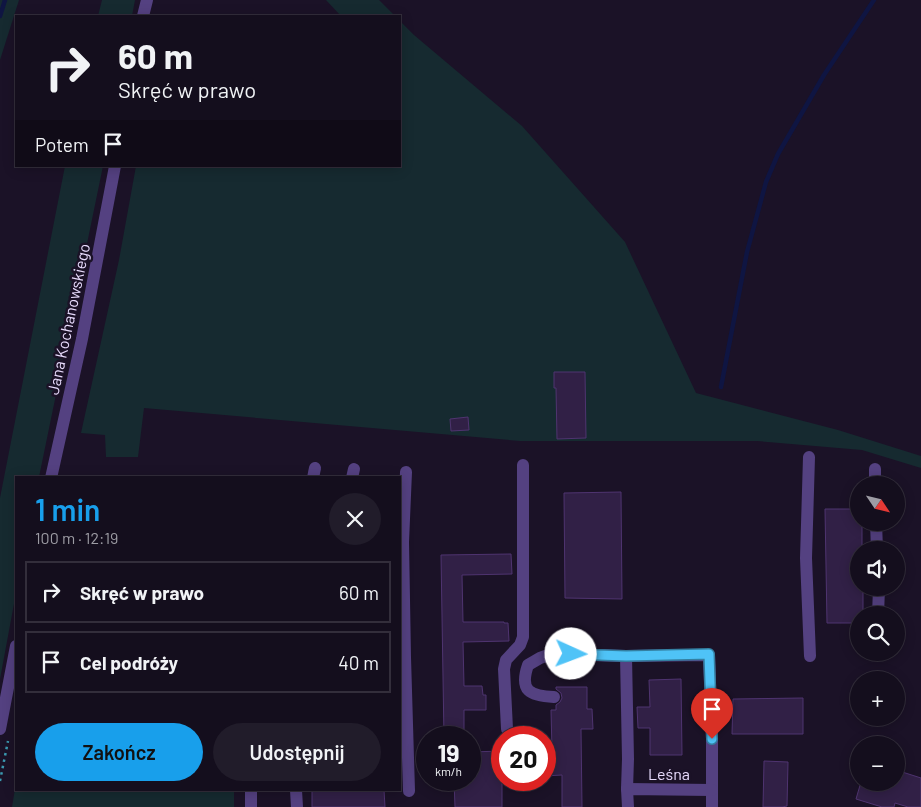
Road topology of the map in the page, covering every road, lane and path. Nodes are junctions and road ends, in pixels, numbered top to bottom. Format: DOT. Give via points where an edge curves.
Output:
graph roads {
  1 [pos="115,167"];
  2 [pos="809,457"];
  3 [pos="523,465"];
  4 [pos="875,469"];
  5 [pos="406,472"];
  6 [pos="51,476"];
  7 [pos="875,476"];
  8 [pos="15,651"];
  9 [pos="626,656"];
  10 [pos="810,656"];
  11 [pos="554,697"];
  12 [pos="507,726"];
  13 [pos="0,729"];
  14 [pos="627,789"];
  15 [pos="712,790"];
  16 [pos="251,791"];
  17 [pos="296,791"];
  18 [pos="409,791"];
  19 [pos="251,807"];
  20 [pos="297,807"];
  21 [pos="628,807"];
  22 [pos="712,807"];
  1 -- 6 [label="street, Jana Kochanowskiego"];
  2 -- 10 [label="street" via="806,558"];
  3 -- 12 [label="street" via="523,637 506,660 504,669"];
  4 -- 7 [label="street"];
  5 -- 18 [label="street" via="403,542"];
  8 -- 13 [label="street"];
  9 -- 11 [label="street" via="551,654 528,665 524,674 525,685 531,693"];
  9 -- 14 [label="street"];
  9 -- 15 [label="street" via="709,654"];
  14 -- 15 [label="street, Leśna"];
  14 -- 21 [label="street, Leśna"];
  15 -- 22 [label="street, Leśna"];
  16 -- 19 [label="street"];
  17 -- 20 [label="street"];
}
